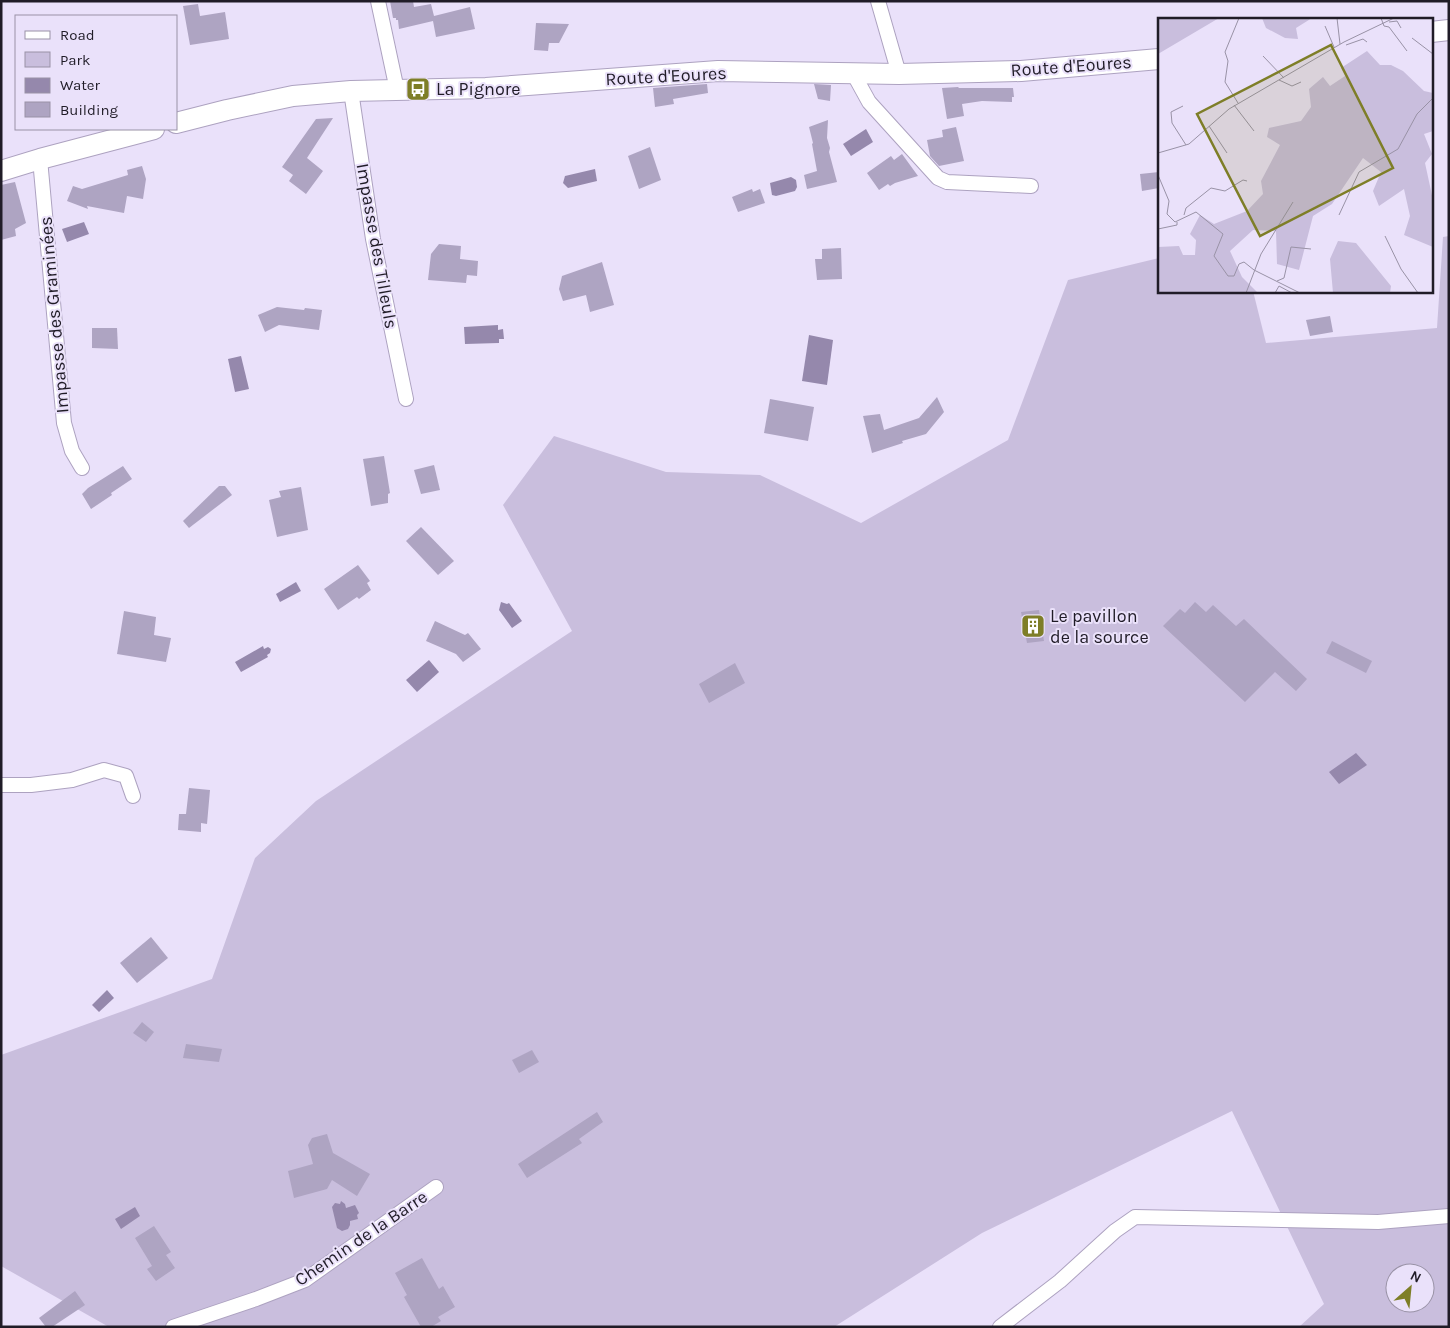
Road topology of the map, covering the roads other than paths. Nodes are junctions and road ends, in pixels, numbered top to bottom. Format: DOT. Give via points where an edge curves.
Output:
graph roads {
  1 [pos="378,1"];
  2 [pos="878,1"];
  3 [pos="1449,30"];
  4 [pos="1432,32"];
  5 [pos="1158,60"];
  6 [pos="853,73"];
  7 [pos="899,74"];
  8 [pos="397,90"];
  9 [pos="351,91"];
  10 [pos="178,122"];
  11 [pos="150,130"];
  12 [pos="40,158"];
  13 [pos="1,171"];
  14 [pos="1031,186"];
  15 [pos="406,399"];
  16 [pos="82,468"];
  17 [pos="1,785"];
  18 [pos="134,796"];
  19 [pos="436,1187"];
  20 [pos="1449,1216"];
  21 [pos="173,1327"];
  22 [pos="1000,1327"];
  1 -- 8 [label="street"];
  2 -- 7 [label="street"];
  3 -- 4 [label="street"];
  5 -- 7 [label="street, Route d'Eoures" via="1021,71"];
  6 -- 7 [label="street, Route d'Eoures"];
  6 -- 8 [label="street, Route d'Eoures" via="718,71 486,88"];
  6 -- 14 [label="street" via="869,102 938,178 947,182"];
  8 -- 9 [label="street, Route d'Eoures"];
  9 -- 10 [label="street, Route d'Eoures" via="293,96"];
  9 -- 15 [label="street, Impasse des Tilleuls" via="373,239"];
  11 -- 12 [label="street"];
  12 -- 13 [label="street"];
  12 -- 16 [label="street, Impasse des Graminées" via="64,424 72,451"];
  17 -- 18 [label="street" via="72,780 104,770 126,776"];
  19 -- 21 [label="street, Chemin de la Barre" via="305,1280"];
  20 -- 22 [label="street" via="1378,1222 1136,1217"];
}
